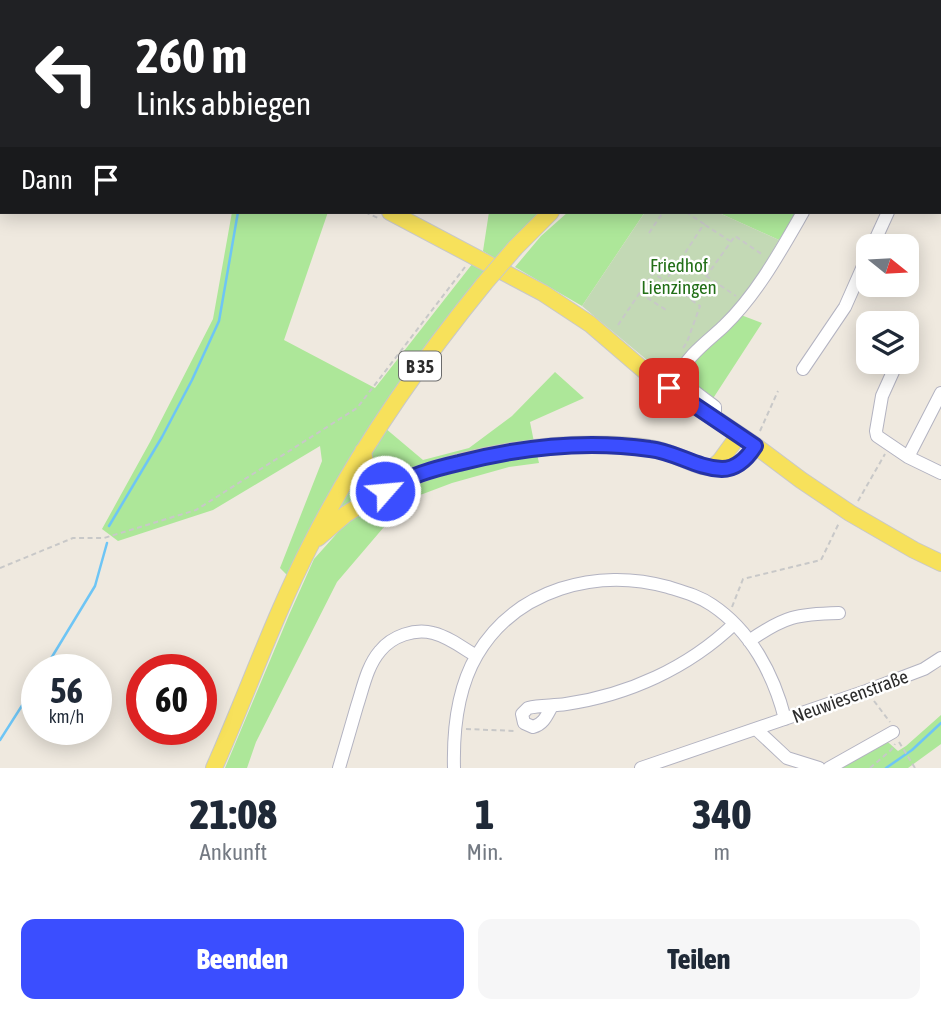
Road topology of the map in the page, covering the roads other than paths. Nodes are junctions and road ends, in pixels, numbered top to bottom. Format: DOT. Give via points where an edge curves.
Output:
graph roads {
  1 [pos="394,214"];
  2 [pos="549,214"];
  3 [pos="802,214"];
  4 [pos="887,214"];
  5 [pos="878,234"];
  6 [pos="856,283"];
  7 [pos="803,369"];
  8 [pos="892,374"];
  9 [pos="941,393"];
  10 [pos="713,418"];
  11 [pos="739,435"];
  12 [pos="754,445"];
  13 [pos="363,452"];
  14 [pos="908,457"];
  15 [pos="712,468"];
  16 [pos="941,473"];
  17 [pos="401,481"];
  18 [pos="311,544"];
  19 [pos="941,563"];
  20 [pos="839,613"];
  21 [pos="731,621"];
  22 [pos="750,641"];
  23 [pos="476,656"];
  24 [pos="941,658"];
  25 [pos="785,719"];
  26 [pos="528,726"];
  27 [pos="756,729"];
  28 [pos="895,736"];
  29 [pos="666,764"];
  30 [pos="214,768"];
  31 [pos="339,768"];
  32 [pos="454,768"];
  33 [pos="641,768"];
  34 [pos="820,768"];
  35 [pos="829,768"];
  1 -- 10 [label="main road" via="543,293"];
  2 -- 13 [label="main road, B 35, bridge" via="484,284 424,360"];
  3 -- 10 [label="street" via="745,302 682,370 687,385 715,407"];
  4 -- 5 [label="street"];
  6 -- 7 [label="street"];
  8 -- 14 [label="street" via="882,396 876,431"];
  9 -- 14 [label="street"];
  10 -- 11 [label="main road"];
  11 -- 12 [label="main road"];
  11 -- 15 [label="main road"];
  12 -- 15 [label="main road" via="734,467"];
  12 -- 19 [label="main road" via="850,513"];
  13 -- 17 [label="main road" via="372,477 387,483"];
  13 -- 18 [label="main road, B 35"];
  14 -- 16 [label="street"];
  15 -- 17 [label="main road" via="654,449 555,446 437,468"];
  17 -- 18 [label="main road" via="346,514"];
  18 -- 30 [label="main road, B 35"];
  20 -- 22 [label="street" via="797,615"];
  21 -- 22 [label="street"];
  21 -- 23 [label="street" via="699,597 664,586 623,579 584,582 529,602 498,627"];
  21 -- 26 [label="street" via="705,649 675,669 600,697 528,708 522,714"];
  22 -- 25 [label="street"];
  23 -- 31 [label="street" via="425,632 389,643 372,663"];
  23 -- 32 [label="street" via="459,701"];
  24 -- 25 [label="street, Neuwiesenstraße" via="925,669"];
  25 -- 27 [label="street, Neuwiesenstraße"];
  27 -- 29 [label="street, Neuwiesenstraße"];
  27 -- 34 [label="street" via="787,758"];
  28 -- 35 [label="street"];
  29 -- 33 [label="street, Neuwiesenstraße"];
}
